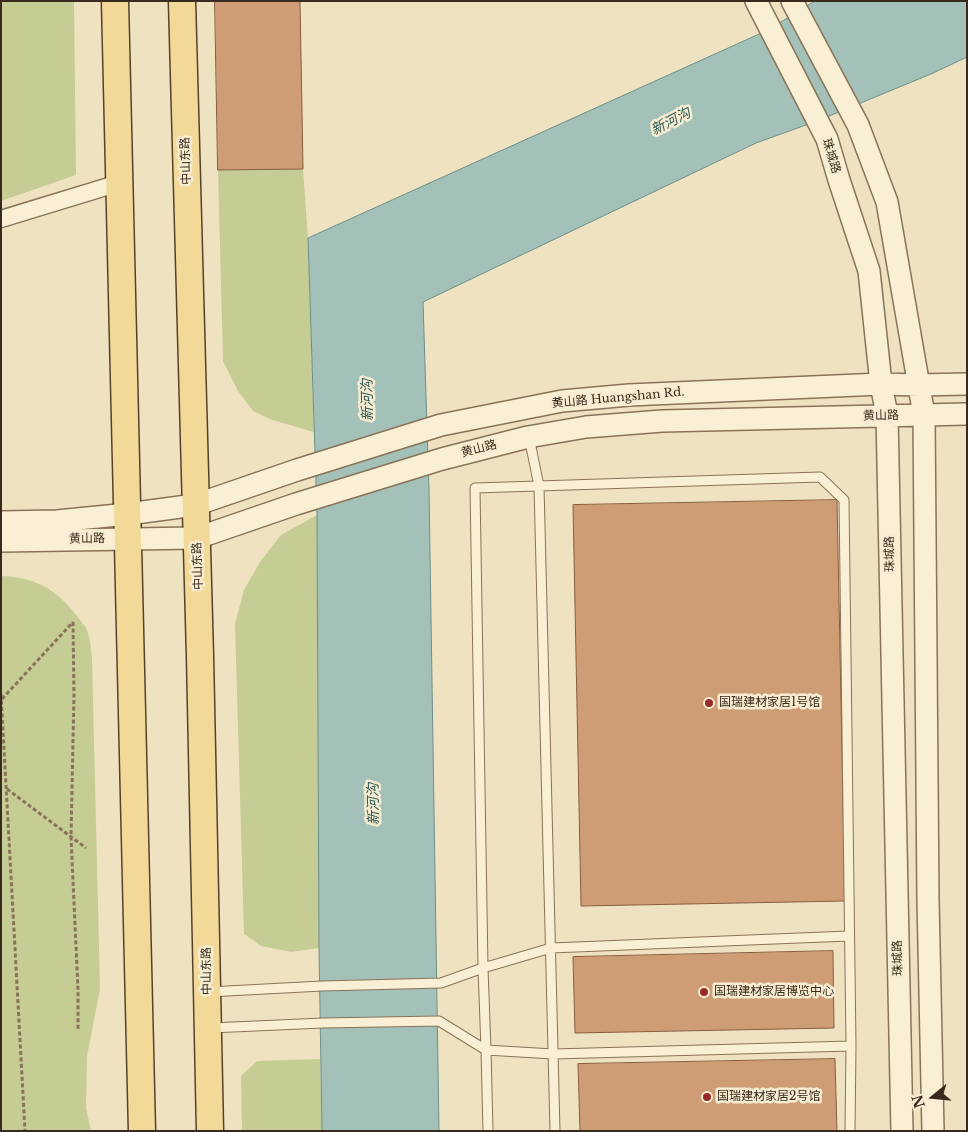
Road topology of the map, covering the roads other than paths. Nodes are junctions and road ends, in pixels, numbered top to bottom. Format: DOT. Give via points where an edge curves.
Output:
graph roads {
  1 [pos="114,1"];
  2 [pos="182,1"];
  3 [pos="756,1"];
  4 [pos="792,1"];
  5 [pos="119,183"];
  6 [pos="1,219"];
  7 [pos="881,384"];
  8 [pos="967,384"];
  9 [pos="918,385"];
  10 [pos="967,414"];
  11 [pos="887,415"];
  12 [pos="924,415"];
  13 [pos="528,437"];
  14 [pos="297,470"];
  15 [pos="539,486"];
  16 [pos="196,505"];
  17 [pos="1,522"];
  18 [pos="128,526"];
  19 [pos="197,538"];
  20 [pos="1,541"];
  21 [pos="849,936"];
  22 [pos="551,948"];
  23 [pos="483,968"];
  24 [pos="208,992"];
  25 [pos="208,1028"];
  26 [pos="851,1046"];
  27 [pos="486,1050"];
  28 [pos="553,1054"];
  29 [pos="142,1131"];
  30 [pos="210,1131"];
  31 [pos="488,1131"];
  32 [pos="555,1131"];
  33 [pos="850,1131"];
  34 [pos="902,1131"];
  35 [pos="933,1131"];
  1 -- 5 [label="main road"];
  2 -- 16 [label="main road, 中山东路"];
  3 -- 7 [label="street, 珠城路" via="827,139 869,271"];
  4 -- 9 [label="street" via="858,125 887,202"];
  5 -- 6 [label="street"];
  5 -- 18 [label="main road"];
  7 -- 9 [label="street, 黄山路 Huangshan Rd."];
  7 -- 11 [label="street, 珠城路"];
  7 -- 14 [label="street, 黄山路 Huangshan Rd." via="562,401 441,425"];
  8 -- 9 [label="street"];
  9 -- 12 [label="street"];
  10 -- 12 [label="street, 黄山路"];
  11 -- 12 [label="street, 黄山路"];
  11 -- 13 [label="street, 黄山路" via="662,421 586,427"];
  11 -- 34 [label="street, 珠城路"];
  12 -- 35 [label="street"];
  13 -- 15 [label="lane"];
  13 -- 19 [label="street, 黄山路" via="442,459"];
  14 -- 16 [label="street, 黄山路"];
  15 -- 21 [label="lane" via="820,477 844,500"];
  15 -- 22 [label="lane"];
  15 -- 23 [label="lane" via="475,488"];
  16 -- 18 [label="street, 黄山路"];
  16 -- 19 [label="main road, 中山东路"];
  17 -- 18 [label="street, 黄山路" via="57,521"];
  18 -- 19 [label="street, 黄山路"];
  18 -- 20 [label="street, 黄山路"];
  18 -- 29 [label="main road"];
  19 -- 24 [label="main road, 中山东路"];
  21 -- 22 [label="lane"];
  21 -- 26 [label="lane"];
  22 -- 23 [label="lane"];
  22 -- 28 [label="lane"];
  23 -- 24 [label="lane" via="441,983"];
  23 -- 27 [label="lane"];
  24 -- 25 [label="main road, 中山东路"];
  25 -- 27 [label="lane" via="439,1021"];
  25 -- 30 [label="main road, 中山东路"];
  26 -- 28 [label="lane"];
  26 -- 33 [label="lane"];
  27 -- 28 [label="lane"];
  27 -- 31 [label="lane"];
  28 -- 32 [label="lane"];
}
